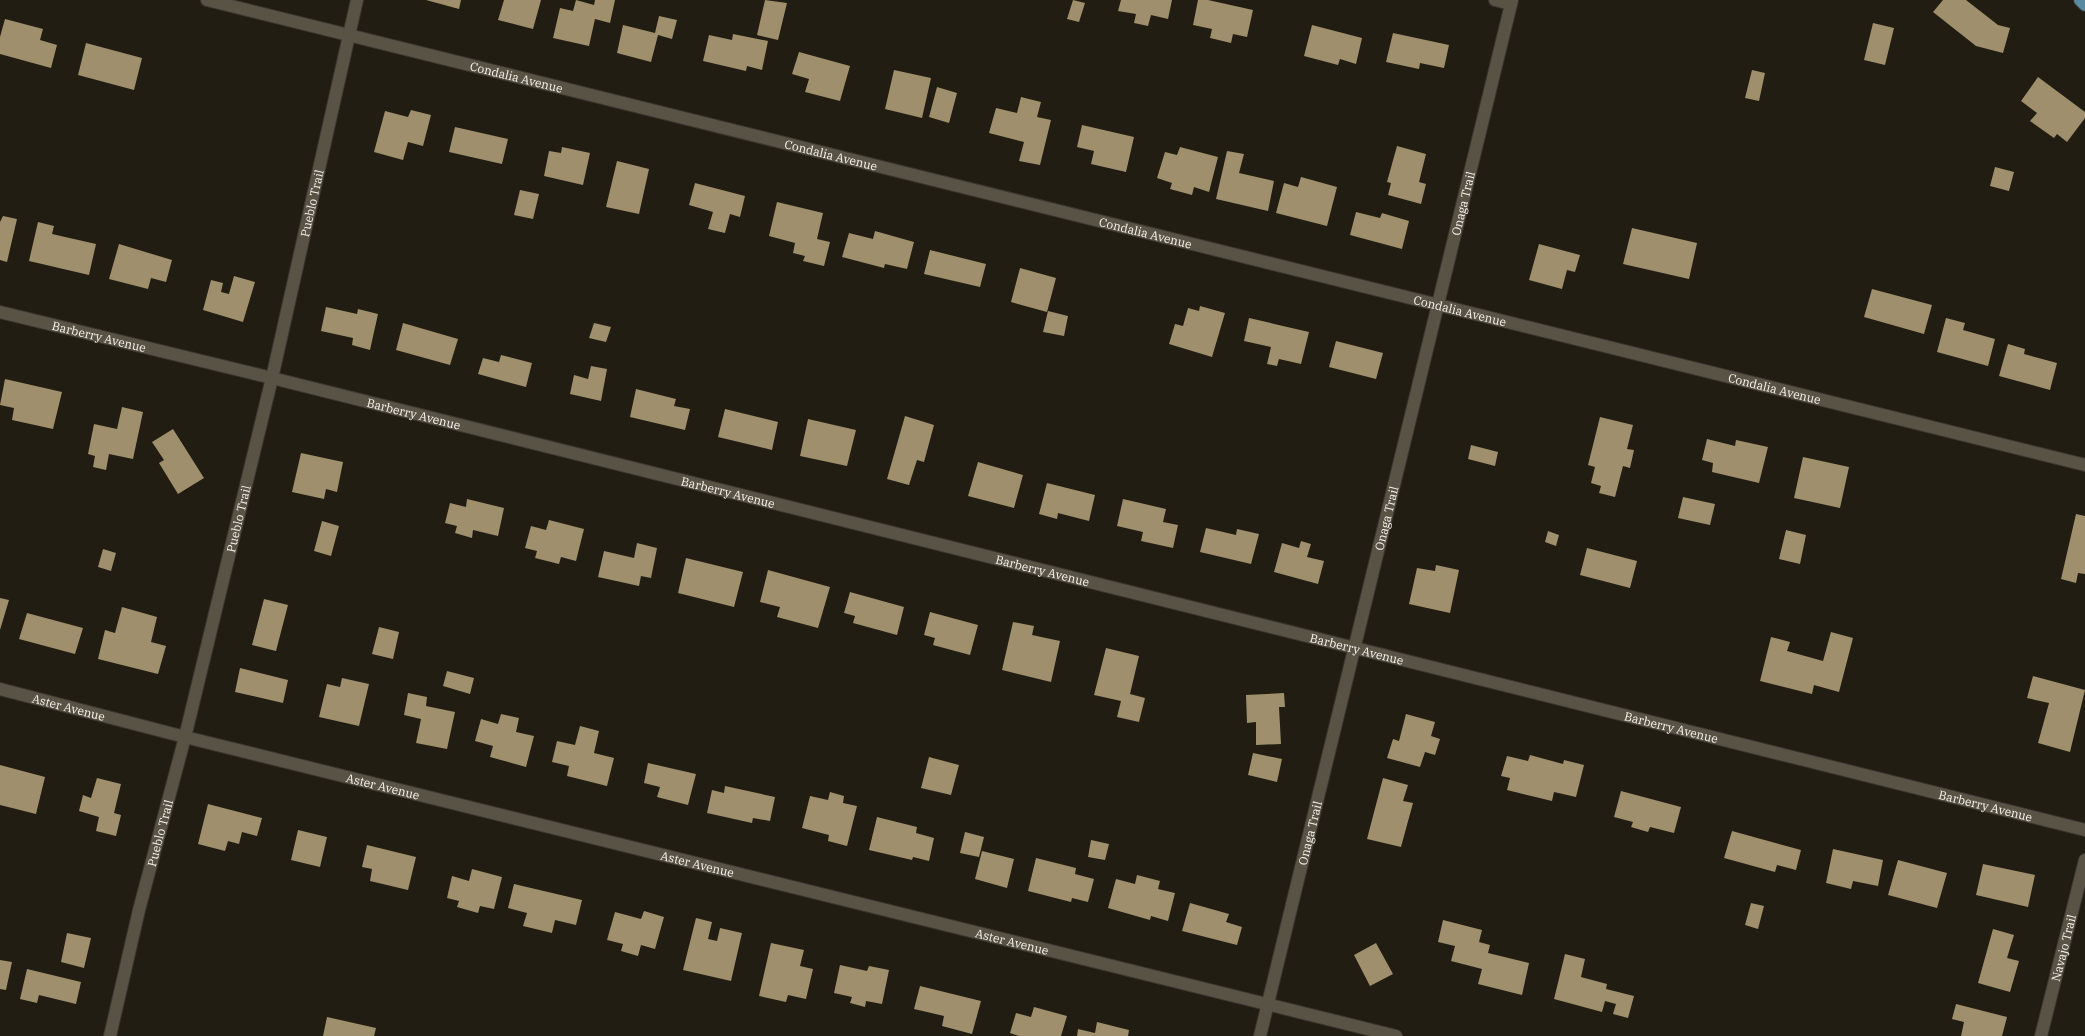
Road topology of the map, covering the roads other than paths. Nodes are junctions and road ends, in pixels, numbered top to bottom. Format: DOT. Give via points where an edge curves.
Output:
graph roads {
  1 [pos="207,0"];
  2 [pos="358,0"];
  3 [pos="1495,0"];
  4 [pos="2080,0"];
  5 [pos="1512,2"];
  6 [pos="2085,5"];
  7 [pos="349,35"];
  8 [pos="1437,306"];
  9 [pos="0,312"];
  10 [pos="272,378"];
  11 [pos="2085,465"];
  12 [pos="1354,647"];
  13 [pos="0,689"];
  14 [pos="185,737"];
  15 [pos="2085,830"];
  16 [pos="2085,860"];
  17 [pos="1268,1004"];
  18 [pos="110,1036"];
  19 [pos="1260,1036"];
  20 [pos="1396,1036"];
  21 [pos="2041,1036"];
  1 -- 7 [label="street, Condalia Avenue"];
  2 -- 7 [label="street, Pueblo Trail"];
  3 -- 5 [label="street"];
  4 -- 6 [label="main road"];
  5 -- 8 [label="street, Onaga Trail"];
  7 -- 8 [label="street, Condalia Avenue"];
  7 -- 10 [label="street, Pueblo Trail"];
  8 -- 11 [label="street, Condalia Avenue"];
  8 -- 12 [label="street, Onaga Trail"];
  9 -- 10 [label="street, Barberry Avenue"];
  10 -- 12 [label="street, Barberry Avenue"];
  10 -- 14 [label="street, Pueblo Trail"];
  12 -- 15 [label="street, Barberry Avenue"];
  12 -- 17 [label="street, Onaga Trail"];
  13 -- 14 [label="street, Aster Avenue"];
  14 -- 17 [label="street, Aster Avenue"];
  14 -- 18 [label="street, Pueblo Trail" via="139,910"];
  16 -- 21 [label="street, Navajo Trail"];
  17 -- 19 [label="street, Onaga Trail"];
  17 -- 20 [label="street, Aster Avenue"];
}
